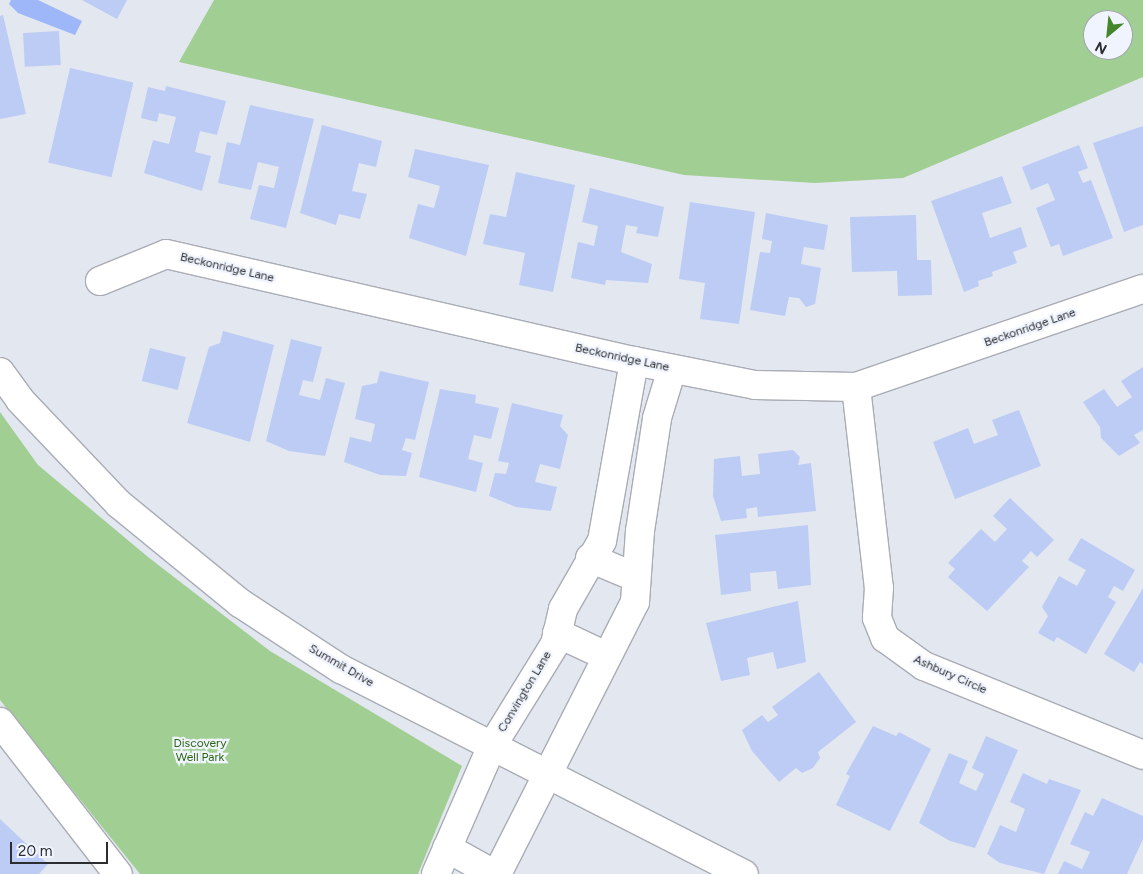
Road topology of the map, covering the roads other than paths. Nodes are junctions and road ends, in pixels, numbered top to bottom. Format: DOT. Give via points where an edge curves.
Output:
graph roads {
  1 [pos="100,281"];
  2 [pos="1143,289"];
  3 [pos="634,362"];
  4 [pos="672,369"];
  5 [pos="0,372"];
  6 [pos="856,388"];
  7 [pos="590,558"];
  8 [pos="636,577"];
  9 [pos="557,633"];
  10 [pos="606,656"];
  11 [pos="0,722"];
  12 [pos="492,746"];
  13 [pos="1143,755"];
  14 [pos="549,775"];
  15 [pos="447,848"];
  16 [pos="118,874"];
  17 [pos="436,874"];
  18 [pos="495,874"];
  19 [pos="744,874"];
  1 -- 3 [label="street, Beckonridge Lane" via="166,254"];
  2 -- 6 [label="street, Beckonridge Lane"];
  3 -- 4 [label="street, Beckonridge Lane"];
  3 -- 7 [label="street, Convington Lane" via="602,541"];
  4 -- 6 [label="street, Beckonridge Lane" via="755,384"];
  4 -- 8 [label="street" via="657,418"];
  5 -- 12 [label="street, Summit Drive" via="20,400 119,504 217,586 341,669"];
  6 -- 13 [label="street, Ashbury Circle" via="879,588 877,618 885,638 924,666"];
  7 -- 8 [label="street"];
  7 -- 9 [label="street, Convington Lane" via="563,609"];
  8 -- 10 [label="street" via="635,602"];
  9 -- 10 [label="street"];
  9 -- 12 [label="street, Convington Lane" via="555,644"];
  10 -- 14 [label="street"];
  11 -- 16 [label="street"];
  12 -- 14 [label="street, Summit Drive"];
  12 -- 15 [label="street, Convington Lane"];
  14 -- 18 [label="street"];
  14 -- 19 [label="street, Summit Drive"];
  15 -- 17 [label="street, Convington Lane"];
  15 -- 18 [label="street"];
}
